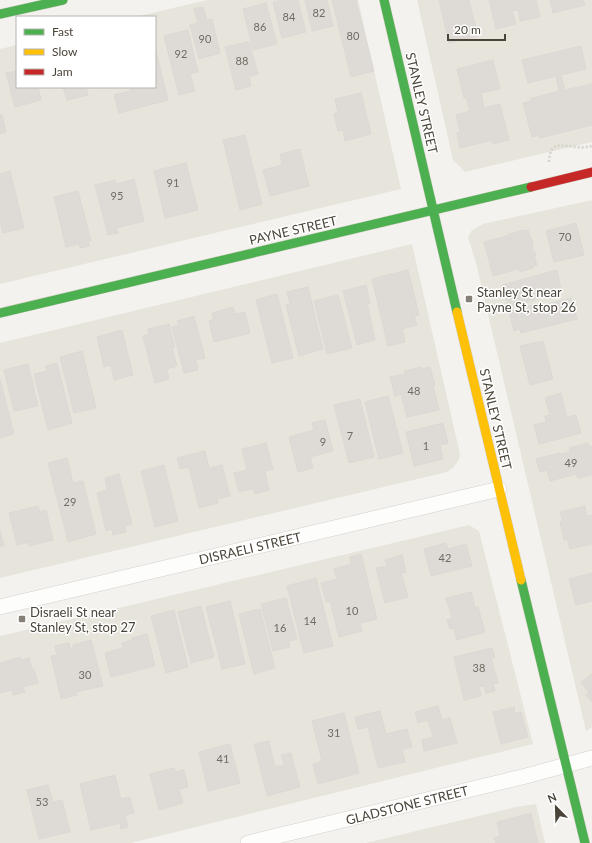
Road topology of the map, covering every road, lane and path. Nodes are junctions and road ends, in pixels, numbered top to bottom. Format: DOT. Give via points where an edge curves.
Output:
graph roads {
  1 [pos="63,0"];
  2 [pos="384,0"];
  3 [pos="0,14"];
  4 [pos="592,146"];
  5 [pos="592,172"];
  6 [pos="551,182"];
  7 [pos="434,210"];
  8 [pos="0,313"];
  9 [pos="499,489"];
  10 [pos="0,607"];
  11 [pos="592,758"];
  12 [pos="566,766"];
  13 [pos="248,843"];
  14 [pos="585,843"];
  1 -- 3 [label="street"];
  2 -- 7 [label="street, STANLEY STREET"];
  4 -- 6 [label="path" via="556,146 552,149 549,162"];
  5 -- 6 [label="street, PAYNE STREET"];
  6 -- 7 [label="street, PAYNE STREET"];
  7 -- 8 [label="street, PAYNE STREET"];
  7 -- 9 [label="street, STANLEY STREET"];
  9 -- 10 [label="street, DISRAELI STREET"];
  9 -- 12 [label="street, STANLEY STREET"];
  11 -- 12 [label="street, GLADSTONE STREET"];
  12 -- 13 [label="street, GLADSTONE STREET"];
  12 -- 14 [label="street, STANLEY STREET"];
}
